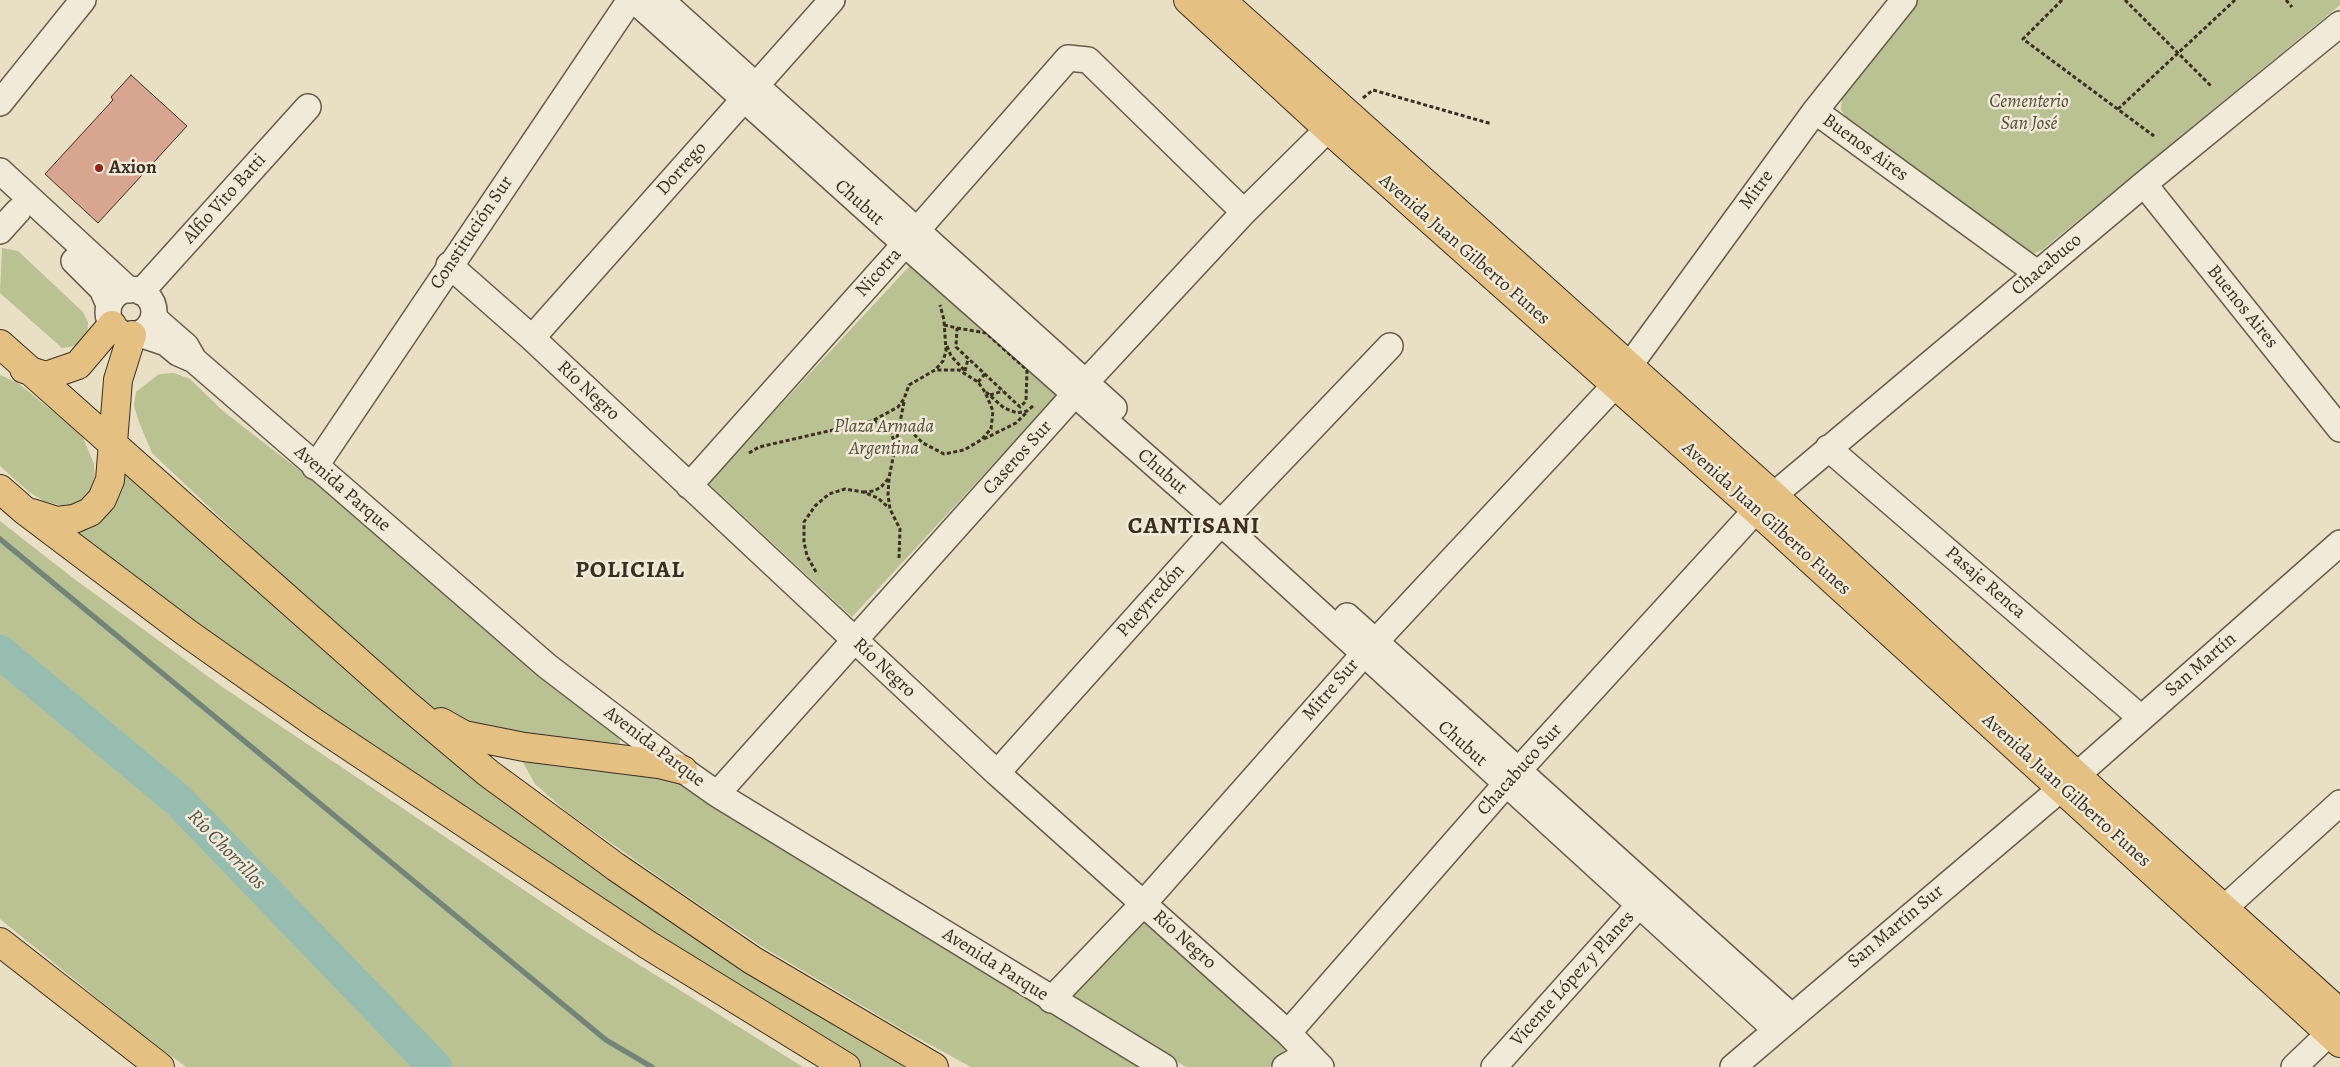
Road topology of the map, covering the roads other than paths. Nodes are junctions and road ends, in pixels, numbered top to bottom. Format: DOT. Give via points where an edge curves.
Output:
graph roads {
  1 [pos="83,0"];
  2 [pos="632,0"];
  3 [pos="661,0"];
  4 [pos="832,0"];
  5 [pos="1188,0"];
  6 [pos="1221,0"];
  7 [pos="1898,1"];
  8 [pos="2340,24"];
  9 [pos="750,92"];
  10 [pos="0,103"];
  11 [pos="308,107"];
  12 [pos="1815,111"];
  13 [pos="1337,120"];
  14 [pos="0,171"];
  15 [pos="2144,184"];
  16 [pos="0,194"];
  17 [pos="18,211"];
  18 [pos="1244,212"];
  19 [pos="0,231"];
  20 [pos="911,237"];
  21 [pos="449,265"];
  22 [pos="2037,273"];
  23 [pos="135,291"];
  24 [pos="129,324"];
  25 [pos="532,338"];
  26 [pos="0,344"];
  27 [pos="1390,346"];
  28 [pos="0,358"];
  29 [pos="28,370"];
  30 [pos="1622,375"];
  31 [pos="1073,396"];
  32 [pos="2340,429"];
  33 [pos="113,444"];
  34 [pos="1828,448"];
  35 [pos="315,467"];
  36 [pos="689,486"];
  37 [pos="0,489"];
  38 [pos="1764,502"];
  39 [pos="24,510"];
  40 [pos="1226,518"];
  41 [pos="2340,543"];
  42 [pos="856,642"];
  43 [pos="1369,648"];
  44 [pos="406,704"];
  45 [pos="2141,718"];
  46 [pos="683,770"];
  47 [pos="997,773"];
  48 [pos="1512,778"];
  49 [pos="2069,781"];
  50 [pos="717,794"];
  51 [pos="2340,803"];
  52 [pos="1645,898"];
  53 [pos="1144,904"];
  54 [pos="2216,915"];
  55 [pos="0,942"];
  56 [pos="1051,1000"];
  57 [pos="1783,1023"];
  58 [pos="2337,1028"];
  59 [pos="1288,1033"];
  60 [pos="1315,1060"];
  61 [pos="160,1067"];
  62 [pos="846,1067"];
  63 [pos="934,1067"];
  64 [pos="1164,1067"];
  65 [pos="1285,1067"];
  66 [pos="1494,1067"];
  67 [pos="1733,1067"];
  68 [pos="2294,1067"];
  1 -- 10 [label="street"];
  2 -- 9 [label="street, Chubut"];
  2 -- 21 [label="street, Constitución Sur"];
  3 -- 9 [label="street, Chubut"];
  4 -- 9 [label="street, Dorrego"];
  5 -- 13 [label="main road, Avenida Juan Gilberto Funes"];
  6 -- 13 [label="main road, Avenida Juan Gilberto Funes"];
  7 -- 12 [label="street, Mitre"];
  8 -- 15 [label="street, Chacabuco"];
  9 -- 20 [label="street, Chubut"];
  9 -- 25 [label="street, Dorrego"];
  11 -- 23 [label="street, Alfio Vito Batti"];
  12 -- 22 [label="street, Buenos Aires"];
  12 -- 30 [label="street, Mitre"];
  13 -- 18 [label="street, Caseros Sur"];
  13 -- 30 [label="main road, Avenida Juan Gilberto Funes"];
  14 -- 23 [label="street"];
  15 -- 22 [label="street, Chacabuco"];
  15 -- 32 [label="street, Buenos Aires"];
  16 -- 17 [label="street"];
  17 -- 19 [label="street"];
  17 -- 24 [label="street" via="91,275"];
  18 -- 20 [label="street, Nicotra" via="1088,60 1068,58"];
  18 -- 31 [label="street, Caseros Sur"];
  20 -- 31 [label="street, Chubut"];
  20 -- 36 [label="street, Nicotra"];
  21 -- 25 [label="street, Río Negro"];
  21 -- 35 [label="street, Constitución Sur"];
  22 -- 34 [label="street, Chacabuco"];
  23 -- 24 [label="street, Alfio Vito Batti" via="118,294"];
  23 -- 24 [label="street" via="152,302"];
  24 -- 29 [label="main road" via="78,365 46,376"];
  24 -- 33 [label="main road" via="118,380"];
  24 -- 35 [label="street, Avenida Parque" via="194,360"];
  25 -- 36 [label="street, Río Negro"];
  26 -- 29 [label="main road"];
  27 -- 40 [label="street, Pueyrredón"];
  28 -- 29 [label="main road"];
  29 -- 33 [label="main road"];
  30 -- 38 [label="main road, Avenida Juan Gilberto Funes"];
  30 -- 43 [label="street, Mitre Sur"];
  31 -- 40 [label="street, Chubut"];
  31 -- 42 [label="street, Caseros Sur"];
  33 -- 39 [label="main road" via="110,480 102,500 90,512 74,519 57,521"];
  33 -- 44 [label="main road"];
  34 -- 38 [label="street, Chacabuco"];
  34 -- 45 [label="street, Pasaje Renca"];
  35 -- 46 [label="street, Avenida Parque" via="547,666"];
  36 -- 42 [label="street, Río Negro"];
  37 -- 39 [label="main road"];
  38 -- 48 [label="street, Chacabuco Sur"];
  38 -- 49 [label="main road, Avenida Juan Gilberto Funes"];
  39 -- 62 [label="main road" via="187,633 316,724 648,945"];
  40 -- 43 [label="street, Chubut"];
  40 -- 47 [label="street, Pueyrredón"];
  41 -- 45 [label="street, San Martín"];
  42 -- 47 [label="street, Río Negro"];
  42 -- 50 [label="street, Caseros Sur"];
  43 -- 48 [label="street, Chubut"];
  43 -- 53 [label="street, Mitre Sur"];
  44 -- 46 [label="main road" via="464,734 524,747 659,764"];
  44 -- 63 [label="main road" via="488,773 728,944"];
  45 -- 49 [label="street, San Martín"];
  46 -- 50 [label="street, Avenida Parque"];
  47 -- 53 [label="street, Río Negro"];
  48 -- 52 [label="street, Chubut"];
  48 -- 59 [label="street, Chacabuco Sur"];
  49 -- 54 [label="main road, Avenida Juan Gilberto Funes"];
  49 -- 57 [label="street, San Martín Sur"];
  50 -- 56 [label="street, Avenida Parque"];
  51 -- 54 [label="street"];
  52 -- 57 [label="street, Chubut"];
  52 -- 66 [label="street, Vicente López y Planes"];
  53 -- 56 [label="street, Mitre Sur"];
  53 -- 59 [label="street, Río Negro"];
  54 -- 58 [label="main road, Avenida Juan Gilberto Funes"];
  55 -- 61 [label="main road"];
  56 -- 64 [label="street, Avenida Parque"];
  57 -- 67 [label="street, San Martín Sur"];
  58 -- 68 [label="street"];
  59 -- 60 [label="street, Río Negro"];
  60 -- 65 [label="street"];
}
